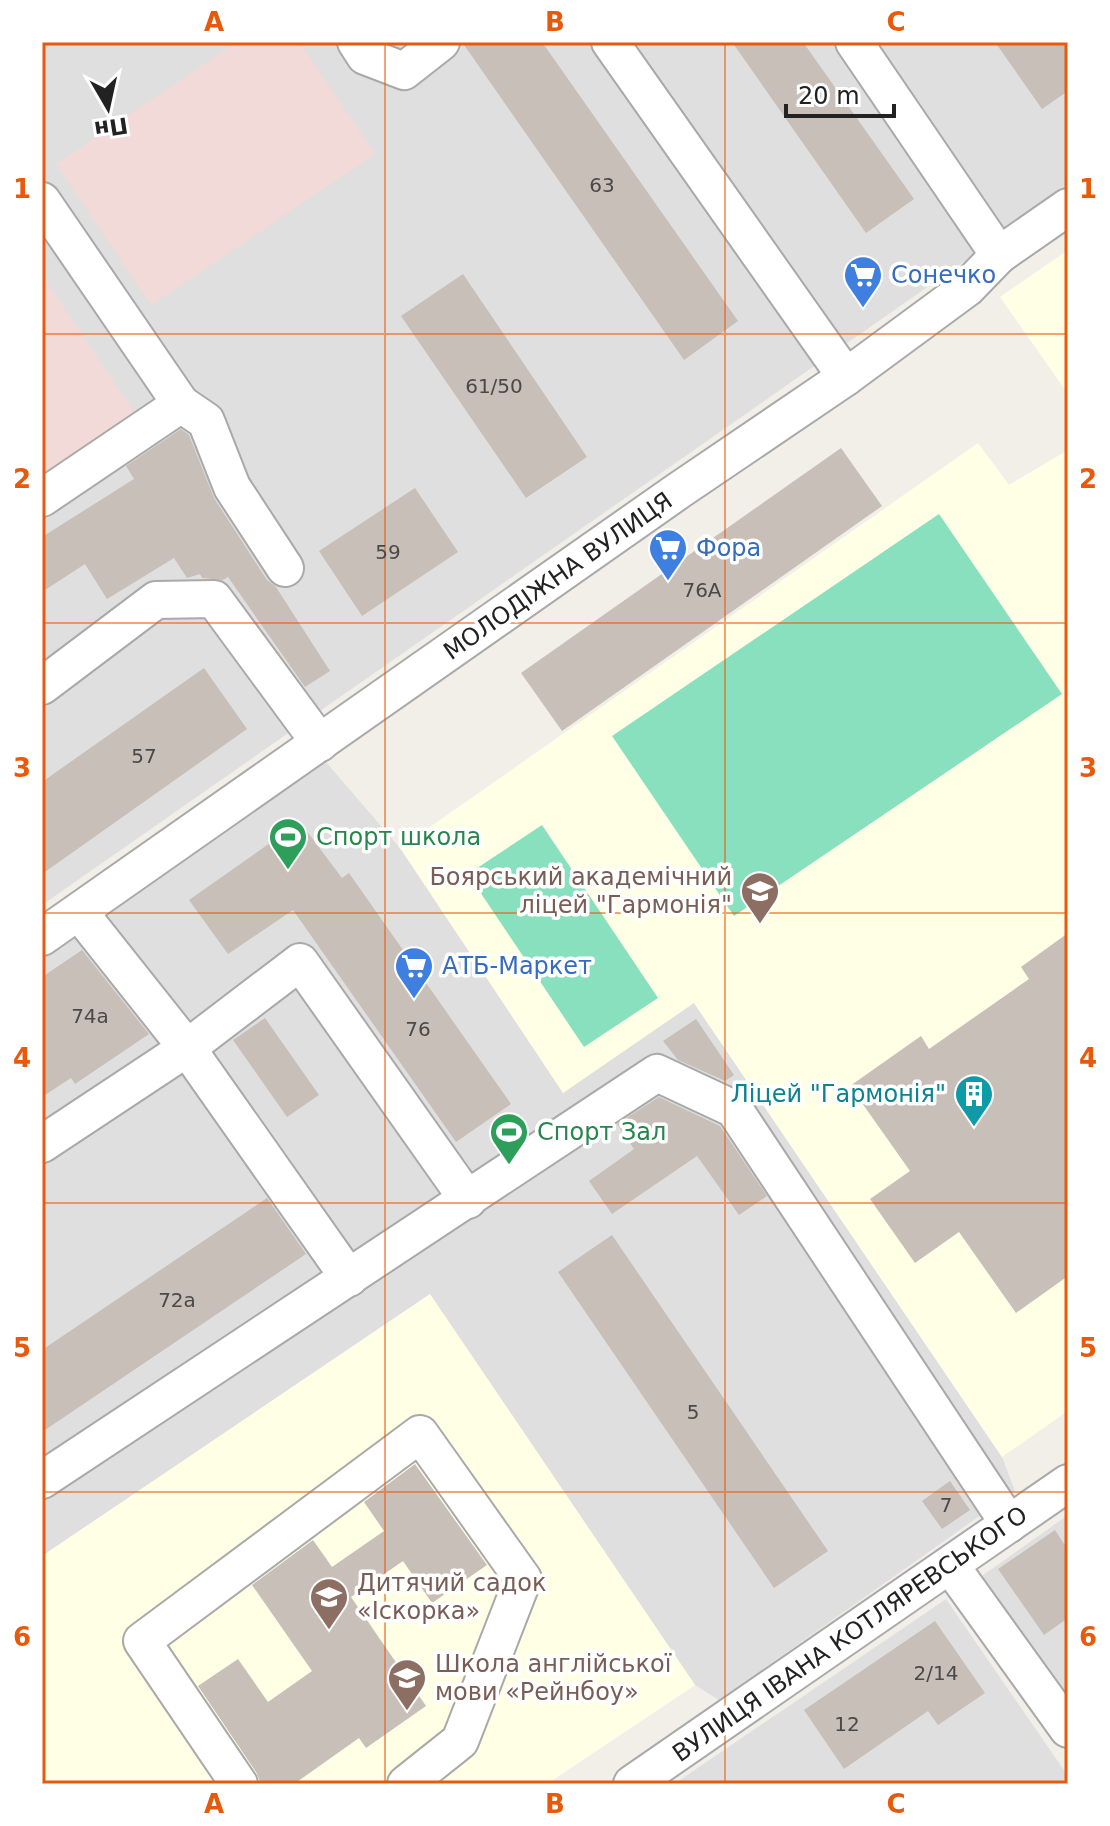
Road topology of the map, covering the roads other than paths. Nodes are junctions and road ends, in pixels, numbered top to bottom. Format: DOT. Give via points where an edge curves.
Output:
graph roads {
  1 [pos="356,42"];
  2 [pos="441,42"];
  3 [pos="610,42"];
  4 [pos="854,42"];
  5 [pos="42,201"];
  6 [pos="1068,207"];
  7 [pos="999,255"];
  8 [pos="846,377"];
  9 [pos="181,404"];
  10 [pos="42,498"];
  11 [pos="285,568"];
  12 [pos="42,686"];
  13 [pos="320,743"];
  14 [pos="79,912"];
  15 [pos="42,937"];
  16 [pos="187,1048"];
  17 [pos="42,1144"];
  18 [pos="468,1200"];
  19 [pos="349,1278"];
  20 [pos="42,1480"];
  21 [pos="1068,1483"];
  22 [pos="1009,1524"];
  23 [pos="950,1565"];
  24 [pos="1068,1729"];
  25 [pos="643,1781"];
  26 [pos="239,1784"];
  27 [pos="407,1784"];
  1 -- 2 [label="street" via="365,56 404,71"];
  3 -- 8 [label="street"];
  4 -- 7 [label="street"];
  5 -- 9 [label="street"];
  6 -- 7 [label="street, МОЛОДІЖНА ВУЛИЦЯ"];
  7 -- 8 [label="street, МОЛОДІЖНА ВУЛИЦЯ" via="967,288"];
  8 -- 13 [label="street, МОЛОДІЖНА ВУЛИЦЯ"];
  9 -- 10 [label="street"];
  9 -- 11 [label="street" via="206,421 232,487"];
  12 -- 13 [label="street" via="156,600 214,599"];
  13 -- 14 [label="street, МОЛОДІЖНА ВУЛИЦЯ"];
  14 -- 15 [label="street, МОЛОДІЖНА ВУЛИЦЯ"];
  14 -- 16 [label="street"];
  16 -- 17 [label="street"];
  16 -- 18 [label="street" via="300,962"];
  16 -- 19 [label="street"];
  18 -- 19 [label="street"];
  18 -- 22 [label="street" via="657,1073 734,1109"];
  19 -- 20 [label="street"];
  21 -- 22 [label="street, ВУЛИЦЯ ІВАНА КОТЛЯРЕВСЬКОГО"];
  22 -- 23 [label="street, ВУЛИЦЯ ІВАНА КОТЛЯРЕВСЬКОГО"];
  23 -- 24 [label="street"];
  23 -- 25 [label="street, ВУЛИЦЯ ІВАНА КОТЛЯРЕВСЬКОГО"];
  26 -- 27 [label="street" via="142,1641 420,1434 523,1579 460,1741"];
}
